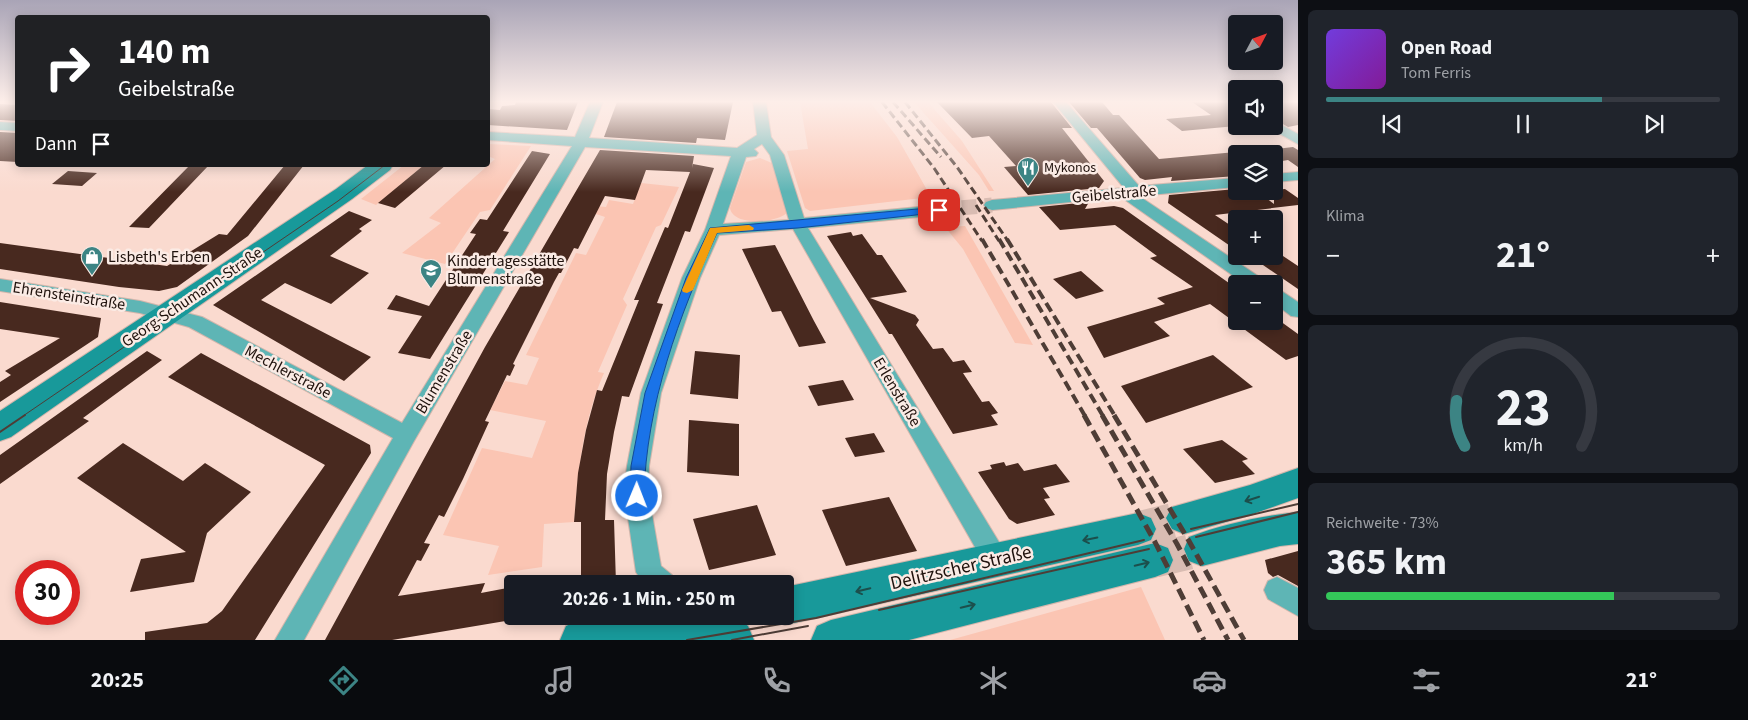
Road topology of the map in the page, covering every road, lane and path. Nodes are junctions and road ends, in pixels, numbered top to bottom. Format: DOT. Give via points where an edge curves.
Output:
graph roads {
  1 [pos="586,132"];
  2 [pos="763,132"];
  3 [pos="1083,132"];
  4 [pos="1285,132"];
  5 [pos="490,136"];
  6 [pos="764,137"];
  7 [pos="1298,140"];
  8 [pos="582,142"];
  9 [pos="740,152"];
  10 [pos="777,155"];
  11 [pos="379,167"];
  12 [pos="1298,176"];
  13 [pos="1283,177"];
  14 [pos="1228,183"];
  15 [pos="1130,193"];
  16 [pos="992,205"];
  17 [pos="939,210"];
  18 [pos="798,224"];
  19 [pos="714,230"];
  20 [pos="1245,275"];
  21 [pos="0,285"];
  22 [pos="1283,300"];
  23 [pos="1298,311"];
  24 [pos="168,314"];
  25 [pos="0,428"];
  26 [pos="406,435"];
  27 [pos="1298,483"];
  28 [pos="1184,518"];
  29 [pos="1298,528"];
  30 [pos="1138,529"];
  31 [pos="1202,549"];
  32 [pos="996,560"];
  33 [pos="1155,560"];
  34 [pos="652,575"];
  35 [pos="794,604"];
  36 [pos="636,625"];
  37 [pos="850,638"];
  38 [pos="289,640"];
  39 [pos="580,640"];
  1 -- 8 [label="street, Blumenstraße"];
  2 -- 6 [label="street"];
  3 -- 15 [label="street"];
  4 -- 7 [label="street"];
  5 -- 8 [label="street"];
  6 -- 9 [label="street"];
  6 -- 10 [label="street"];
  8 -- 9 [label="street"];
  8 -- 26 [label="street, Blumenstraße"];
  9 -- 10 [label="street"];
  9 -- 19 [label="street"];
  10 -- 18 [label="street"];
  11 -- 24 [label="main road, Georg-Schumann-Straße"];
  12 -- 13 [label="street"];
  14 -- 15 [label="street, Geibelstraße"];
  15 -- 16 [label="street, Geibelstraße"];
  15 -- 20 [label="street"];
  17 -- 18 [label="street"];
  18 -- 19 [label="street"];
  18 -- 32 [label="street, Erlenstraße"];
  19 -- 34 [label="street" via="691,278 651,393 636,491"];
  21 -- 24 [label="street, Ehrensteinstraße"];
  22 -- 23 [label="street"];
  24 -- 25 [label="main road, Georg-Schumann-Straße"];
  24 -- 26 [label="street, Mechlerstraße" via="195,322"];
  26 -- 38 [label="street, Blumenstraße"];
  27 -- 28 [label="main road, one-way"];
  29 -- 31 [label="main road"];
  30 -- 32 [label="main road, Delitzscher Straße, one-way"];
  32 -- 35 [label="main road, Delitzscher Straße, one-way"];
  37 -- 33 [label="main road, one-way"];
  36 -- 39 [label="main road"];
}
